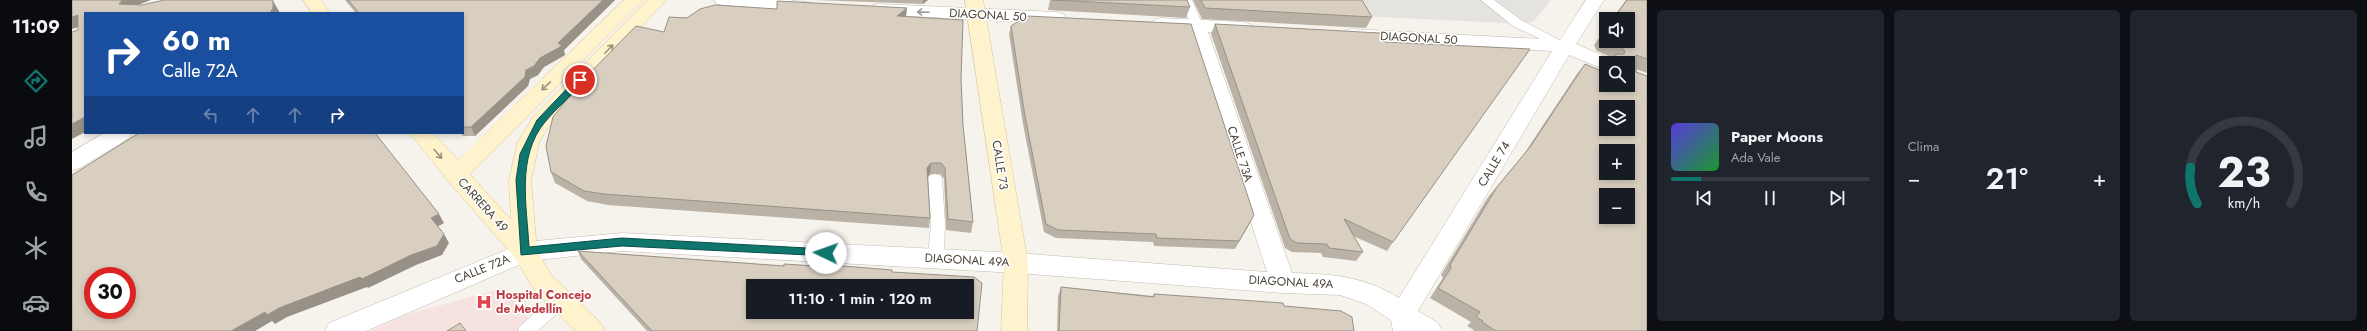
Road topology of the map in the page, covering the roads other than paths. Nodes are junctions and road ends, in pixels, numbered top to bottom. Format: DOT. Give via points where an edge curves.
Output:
graph roads {
  1 [pos="312,0"];
  2 [pos="634,0"];
  3 [pos="657,0"];
  4 [pos="723,0"];
  5 [pos="1186,0"];
  6 [pos="1487,0"];
  7 [pos="1595,0"];
  8 [pos="975,7"];
  9 [pos="823,8"];
  10 [pos="861,9"];
  11 [pos="320,12"];
  12 [pos="1071,19"];
  13 [pos="1142,23"];
  14 [pos="1197,26"];
  15 [pos="1260,29"];
  16 [pos="1330,33"];
  17 [pos="1565,46"];
  18 [pos="1599,61"];
  19 [pos="119,134"];
  20 [pos="422,134"];
  21 [pos="72,162"];
  22 [pos="456,175"];
  23 [pos="935,179"];
  24 [pos="525,252"];
  25 [pos="936,258"];
  26 [pos="1016,263"];
  27 [pos="1283,283"];
  28 [pos="561,300"];
  29 [pos="1404,323"];
  30 [pos="338,331"];
  31 [pos="526,331"];
  32 [pos="592,331"];
  33 [pos="1014,331"];
  34 [pos="1429,331"];
  1 -- 11 [label="street"];
  2 -- 22 [label="street, one-way"];
  24 -- 3 [label="street, CALLE 72A, one-way" via="520,180 528,143 540,122"];
  4 -- 9 [label="street"];
  5 -- 14 [label="lane"];
  6 -- 17 [label="lane" via="1517,23"];
  7 -- 17 [label="street, CALLE 74"];
  8 -- 10 [label="street, DIAGONAL 50, one-way"];
  8 -- 12 [label="street, DIAGONAL 50"];
  8 -- 26 [label="street, CALLE 73"];
  13 -- 14 [label="street"];
  14 -- 15 [label="street"];
  14 -- 27 [label="street, CALLE 73A"];
  16 -- 17 [label="street, DIAGONAL 50"];
  17 -- 18 [label="street"];
  17 -- 29 [label="street, CALLE 74"];
  19 -- 21 [label="street"];
  20 -- 22 [label="street, CARRERA 49, one-way"];
  22 -- 24 [label="street, CARRERA 49"];
  23 -- 25 [label="lane" via="938,223"];
  24 -- 25 [label="street, DIAGONAL 49A" via="622,242"];
  24 -- 28 [label="street, CARRERA 49" via="543,282"];
  24 -- 30 [label="street, CALLE 72A"];
  25 -- 26 [label="street, DIAGONAL 49A"];
  26 -- 27 [label="street, DIAGONAL 49A"];
  26 -- 33 [label="street, CALLE 73"];
  27 -- 29 [label="street, DIAGONAL 49A" via="1340,285 1374,296"];
  28 -- 31 [label="lane"];
  28 -- 32 [label="street, CARRERA 49"];
  29 -- 34 [label="street, DIAGONAL 49A"];
}
